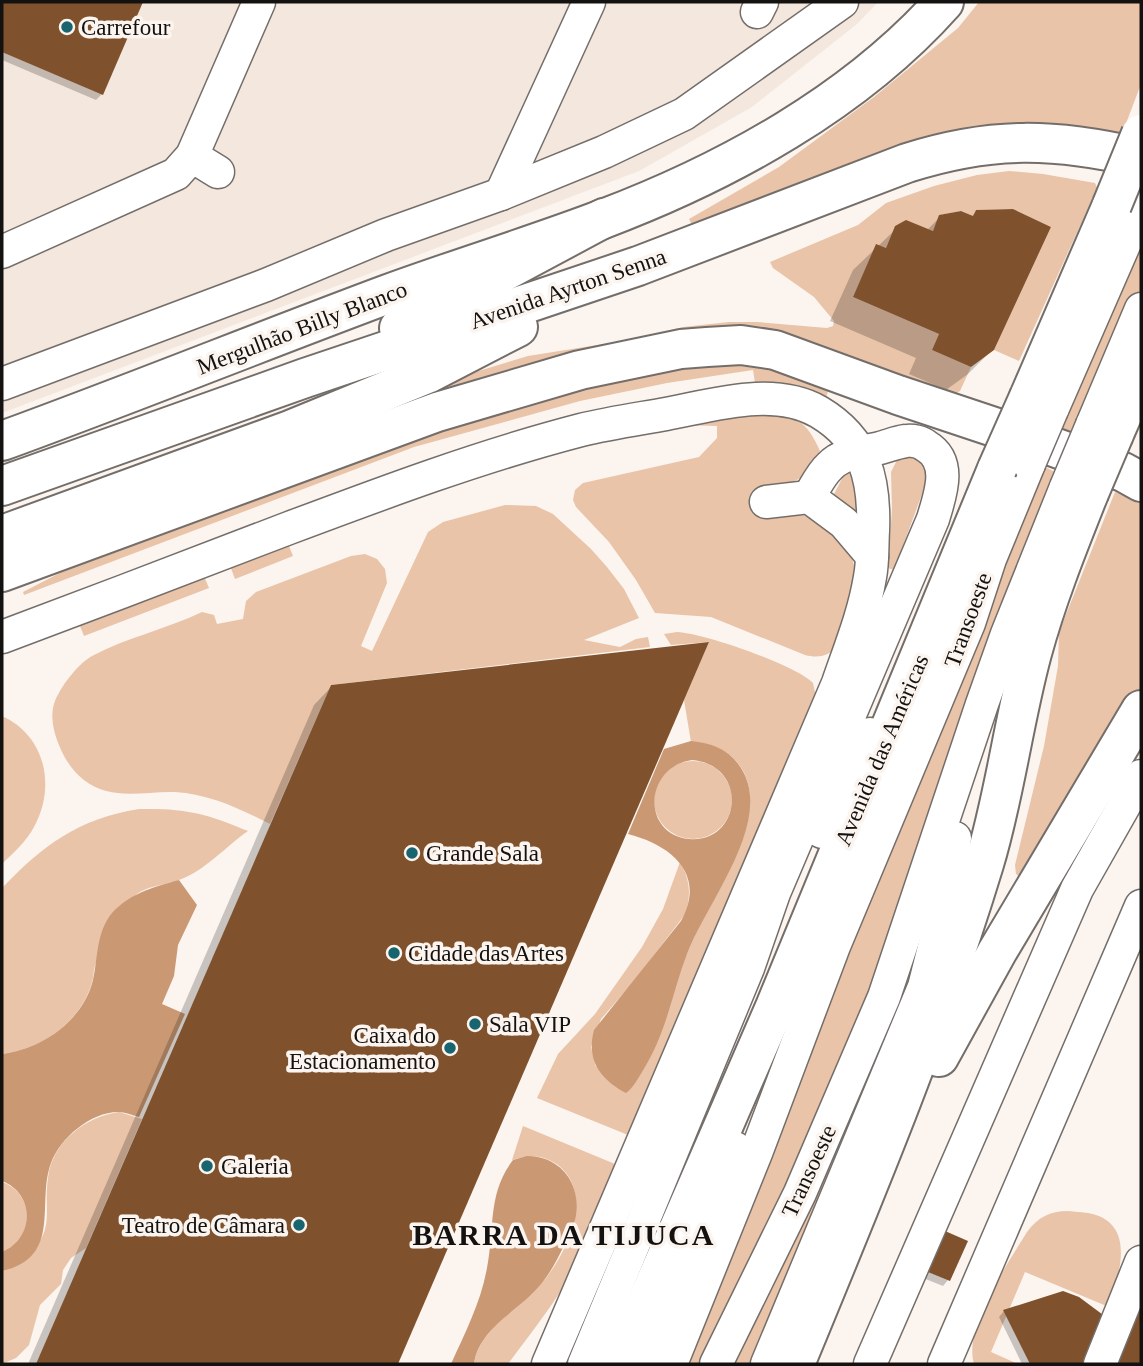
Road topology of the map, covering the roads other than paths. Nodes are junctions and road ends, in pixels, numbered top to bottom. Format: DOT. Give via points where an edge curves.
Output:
graph roads {
  1 [pos="259,2"];
  2 [pos="589,2"];
  3 [pos="842,2"];
  4 [pos="944,2"];
  5 [pos="1141,134"];
  6 [pos="192,156"];
  7 [pos="1141,158"];
  8 [pos="218,172"];
  9 [pos="501,194"];
  10 [pos="1130,209"];
  11 [pos="604,218"];
  12 [pos="2,251"];
  13 [pos="638,266"];
  14 [pos="1141,309"];
  15 [pos="1141,372"];
  16 [pos="305,378"];
  17 [pos="2,384"];
  18 [pos="1103,430"];
  19 [pos="2,441"];
  20 [pos="860,452"];
  21 [pos="1013,466"];
  22 [pos="1141,482"];
  23 [pos="2,486"];
  24 [pos="1078,490"];
  25 [pos="809,497"];
  26 [pos="766,502"];
  27 [pos="872,556"];
  28 [pos="8,563"];
  29 [pos="2,637"];
  30 [pos="926,644"];
  31 [pos="1141,710"];
  32 [pos="960,774"];
  33 [pos="1141,776"];
  34 [pos="1141,906"];
  35 [pos="1133,941"];
  36 [pos="748,968"];
  37 [pos="799,1035"];
  38 [pos="861,1204"];
  39 [pos="1141,1262"];
  40 [pos="561,1332"];
  41 [pos="527,1364"];
  42 [pos="548,1364"];
  43 [pos="584,1364"];
  44 [pos="620,1364"];
  45 [pos="644,1364"];
  46 [pos="671,1364"];
  47 [pos="716,1364"];
  48 [pos="767,1364"];
  49 [pos="795,1364"];
  50 [pos="870,1364"];
  51 [pos="944,1364"];
  52 [pos="1100,1364"];
  1 -- 6 [label="lane"];
  2 -- 9 [label="lane"];
  3 -- 9 [label="lane" via="684,114"];
  4 -- 11 [label="main road" via="846,90 773,138 702,176"];
  5 -- 10 [label="main road, Avenida das Américas, bridge"];
  6 -- 8 [label="lane"];
  6 -- 12 [label="lane" via="176,174"];
  7 -- 13 [label="main road, Avenida Ayrton Senna" via="1101,149 1015,141 941,152"];
  9 -- 17 [label="lane"];
  10 -- 21 [label="main road, Avenida das Américas, bridge"];
  11 -- 16 [label="main road"];
  11 -- 19 [label="main road, Mergulhão Billy Blanco" via="388,294"];
  13 -- 16 [label="main road, Avenida Ayrton Senna"];
  13 -- 28 [label="main road" via="427,374 250,445"];
  14 -- 18 [label="lane"];
  15 -- 18 [label="main road"];
  16 -- 23 [label="main road, Avenida Ayrton Senna"];
  18 -- 24 [label="main road, bridge"];
  20 -- 25 [label="lane" via="830,465"];
  20 -- 27 [label="lane" via="873,498"];
  20 -- 29 [label="lane" via="845,432 818,412 781,399 703,407 583,430 411,482"];
  20 -- 36 [label="lane" via="908,440 922,443 941,460 942,487 933,519 774,893"];
  21 -- 30 [label="main road, Avenida das Américas"];
  21 -- 37 [label="lane, Transoeste" via="969,623"];
  22 -- 28 [label="main road" via="775,350 708,347 580,370 437,412"];
  24 -- 32 [label="lane, Transoeste" via="1007,635"];
  24 -- 38 [label="main road" via="961,941"];
  25 -- 26 [label="lane"];
  25 -- 27 [label="lane" via="844,523"];
  27 -- 40 [label="lane" via="861,616 838,683"];
  30 -- 36 [label="lane" via="898,676 773,933"];
  30 -- 44 [label="main road, Avenida das Américas"];
  31 -- 38 [label="main road" via="997,951"];
  32 -- 47 [label="lane, Transoeste" via="869,1034 800,1194"];
  32 -- 48 [label="lane, Transoeste" via="942,920 924,987"];
  33 -- 50 [label="lane" via="1077,889"];
  34 -- 35 [label="lane"];
  35 -- 51 [label="lane"];
  36 -- 43 [label="lane"];
  37 -- 45 [label="lane, Transoeste" via="765,1079"];
  37 -- 46 [label="lane, Transoeste"];
  38 -- 49 [label="main road"];
  39 -- 52 [label="lane"];
  40 -- 41 [label="lane"];
  40 -- 42 [label="lane"];
}
